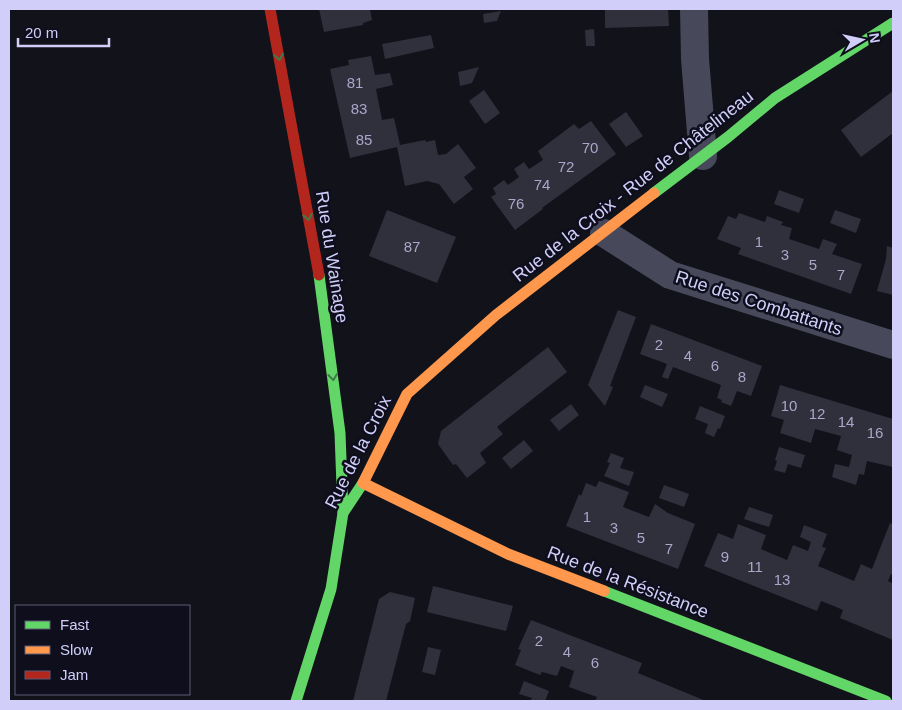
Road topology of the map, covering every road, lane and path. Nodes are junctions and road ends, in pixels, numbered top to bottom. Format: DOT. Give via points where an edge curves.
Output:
graph roads {
  1 [pos="270,9"];
  2 [pos="694,9"];
  3 [pos="893,23"];
  4 [pos="703,156"];
  5 [pos="604,233"];
  6 [pos="893,345"];
  7 [pos="408,394"];
  8 [pos="363,483"];
  9 [pos="343,513"];
  10 [pos="296,701"];
  11 [pos="886,701"];
  1 -- 9 [label="street, Rue du Wainage, one-way" via="323,299 340,433"];
  2 -- 4 [label="street"];
  3 -- 4 [label="street, Rue de la Croix - Rue de Châtelineau" via="775,98"];
  4 -- 5 [label="street, Rue de la Croix - Rue de Châtelineau"];
  5 -- 6 [label="street, Rue des Combattants" via="670,275"];
  5 -- 7 [label="street, Rue de la Croix - Rue de Châtelineau" via="496,315"];
  7 -- 8 [label="street, Rue de la Croix"];
  8 -- 9 [label="street, Rue de la Croix"];
  8 -- 11 [label="street, Rue de la Résistance" via="508,554"];
  9 -- 10 [label="street, Rue de la Croix" via="331,589"];
}
